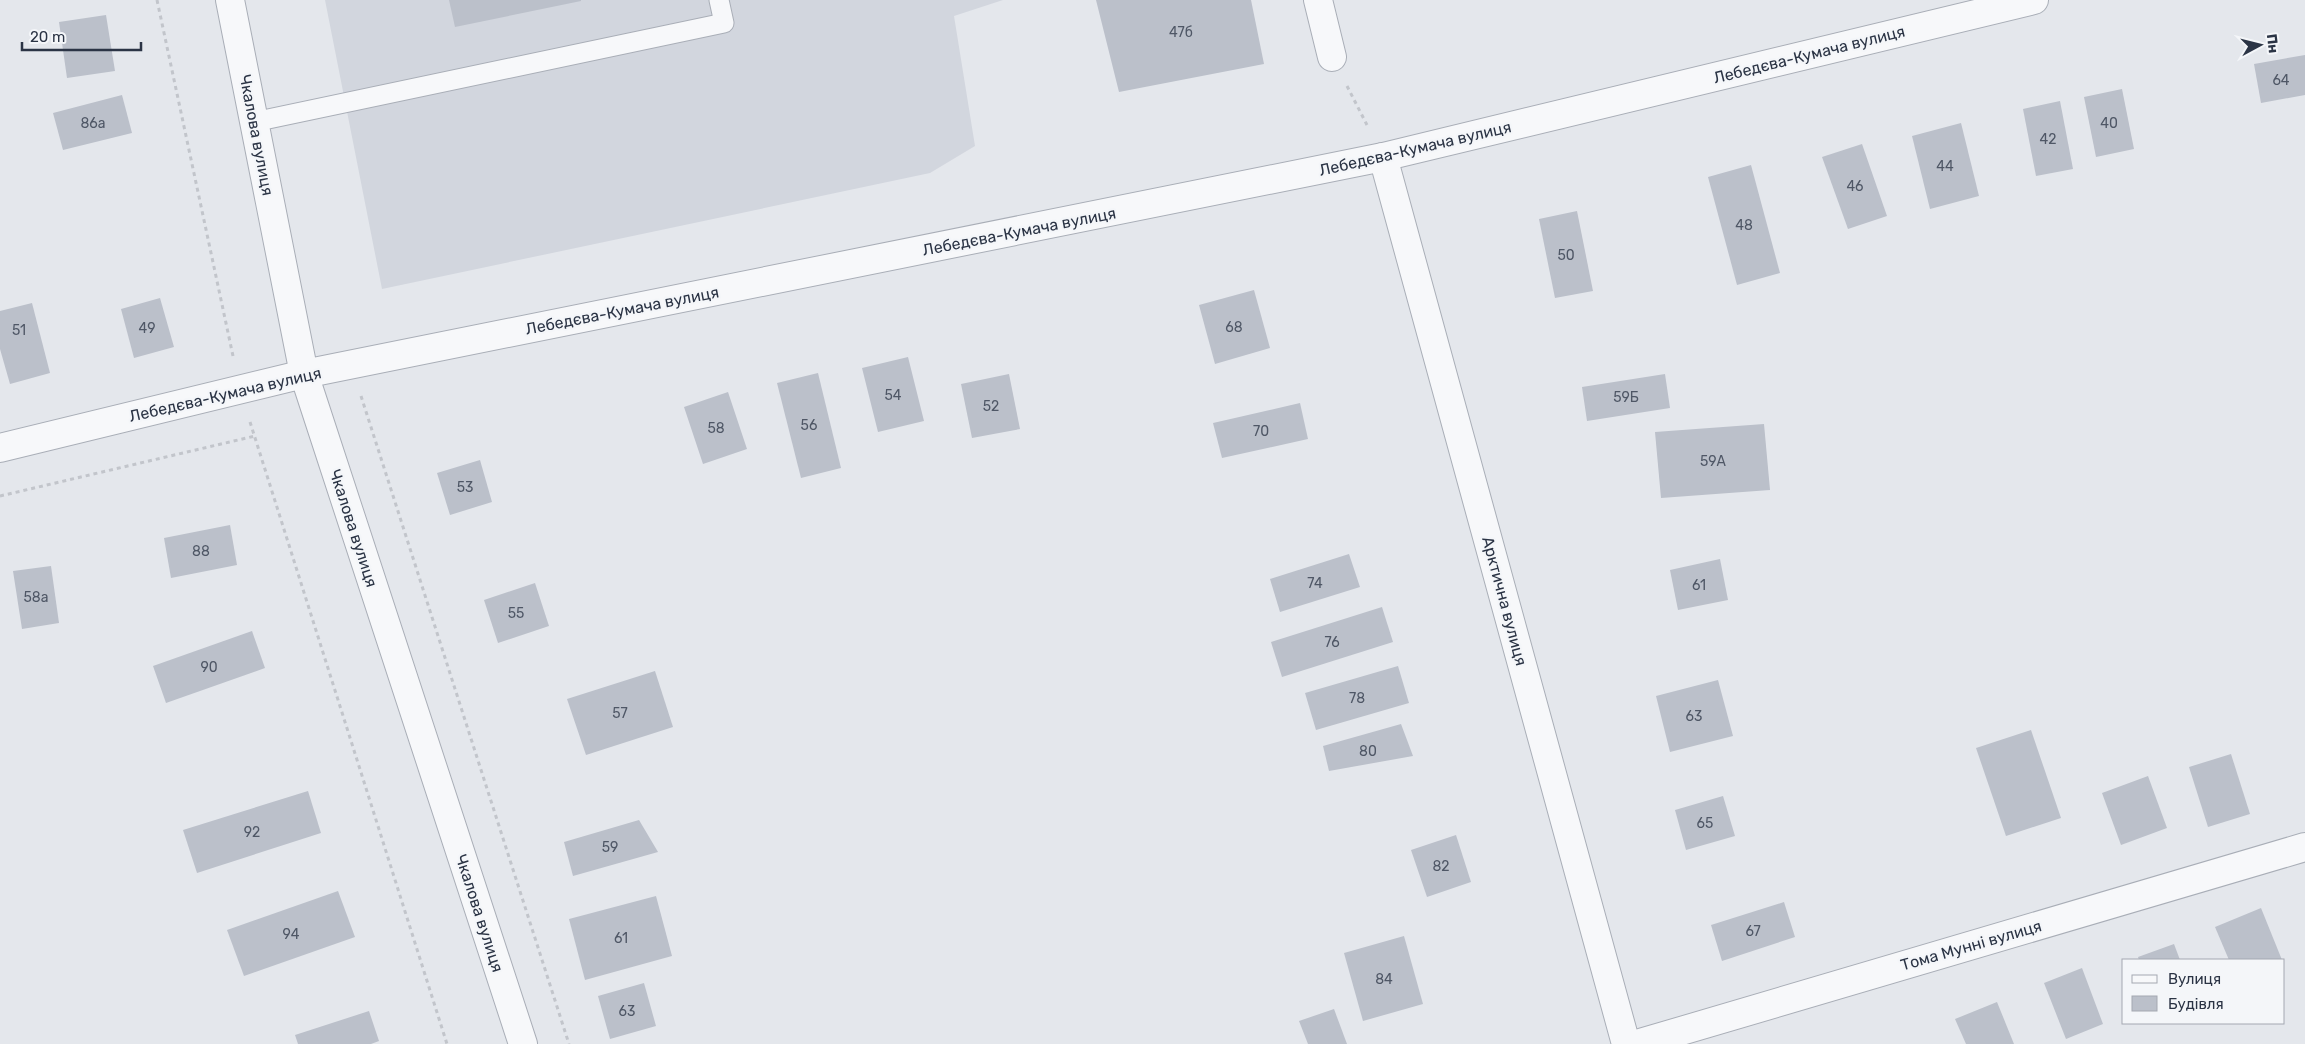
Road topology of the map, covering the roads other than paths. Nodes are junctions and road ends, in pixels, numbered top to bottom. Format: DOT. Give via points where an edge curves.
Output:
graph roads {
  1 [pos="230,0"];
  2 [pos="720,0"];
  3 [pos="1318,0"];
  4 [pos="2034,0"];
  5 [pos="1332,57"];
  6 [pos="254,122"];
  7 [pos="1383,157"];
  8 [pos="304,374"];
  9 [pos="0,448"];
  10 [pos="2305,847"];
  11 [pos="523,1044"];
  12 [pos="1626,1044"];
  13 [pos="1637,1044"];
  1 -- 6 [label="street, Чкалова вулиця"];
  2 -- 6 [label="lane" via="724,23"];
  3 -- 5 [label="street"];
  4 -- 7 [label="street, Лебедєва-Кумача вулиця"];
  6 -- 8 [label="street, Чкалова вулиця"];
  7 -- 8 [label="street, Лебедєва-Кумача вулиця"];
  7 -- 12 [label="street, Арктична вулиця"];
  8 -- 9 [label="street, Лебедєва-Кумача вулиця"];
  8 -- 11 [label="street, Чкалова вулиця"];
  10 -- 13 [label="street, Тома Мунні вулиця"];
}
